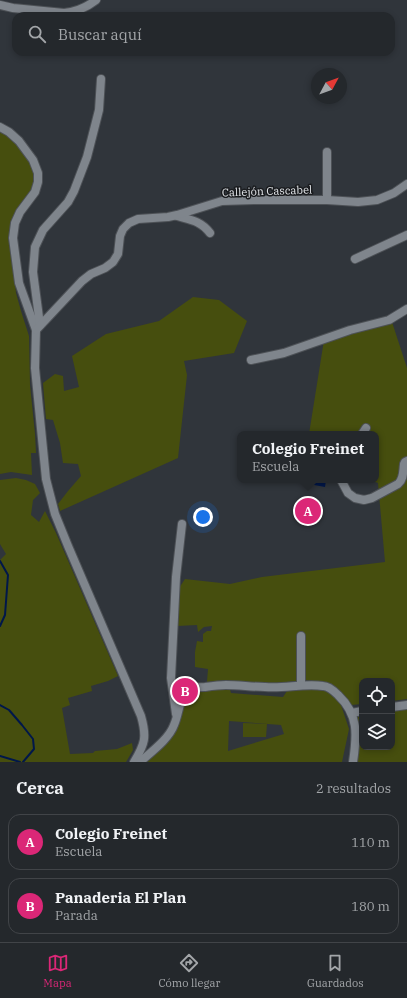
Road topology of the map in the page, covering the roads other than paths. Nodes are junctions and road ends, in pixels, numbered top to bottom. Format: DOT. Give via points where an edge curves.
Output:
graph roads {
  1 [pos="96,0"];
  2 [pos="0,5"];
  3 [pos="101,79"];
  4 [pos="0,127"];
  5 [pos="327,152"];
  6 [pos="407,184"];
  7 [pos="327,200"];
  8 [pos="177,215"];
  9 [pos="210,233"];
  10 [pos="407,235"];
  11 [pos="355,259"];
  12 [pos="407,309"];
  13 [pos="38,327"];
  14 [pos="251,360"];
  15 [pos="407,461"];
  16 [pos="343,483"];
  17 [pos="182,524"];
  18 [pos="301,636"];
  19 [pos="301,686"];
  20 [pos="407,705"];
  21 [pos="395,707"];
  22 [pos="359,712"];
  23 [pos="352,713"];
  24 [pos="176,717"];
  25 [pos="134,762"];
  26 [pos="140,762"];
  27 [pos="353,762"];
  1 -- 2 [label="street" via="72,12"];
  3 -- 13 [label="street" via="99,110 87,157 74,191 68,202 43,230 35,246 33,272"];
  4 -- 13 [label="street" via="19,141 33,160 38,173 34,192 15,223 13,238 20,283"];
  5 -- 7 [label="street"];
  6 -- 7 [label="street, Callejón Cascabel" via="377,200"];
  7 -- 8 [label="street, Callejón Cascabel" via="279,203 254,200 222,201"];
  8 -- 9 [label="street" via="200,223"];
  8 -- 13 [label="street, Callejón Cascabel" via="138,219 129,223 120,236 118,254 113,262 82,281"];
  10 -- 11 [label="street"];
  12 -- 14 [label="street" via="389,320 350,330 284,353"];
  13 -- 25 [label="street" via="35,368 46,479 55,514 145,728 145,739"];
  15 -- 16 [label="street" via="404,464 401,482 372,498 355,498 348,493"];
  17 -- 24 [label="street" via="176,577 171,678"];
  18 -- 19 [label="street"];
  19 -- 23 [label="street" via="325,686 344,700"];
  19 -- 24 [label="street" via="274,688 226,685 193,688 181,700"];
  20 -- 21 [label="street"];
  22 -- 23 [label="street"];
  23 -- 27 [label="street" via="356,740"];
  24 -- 26 [label="street" via="169,734"];
}
